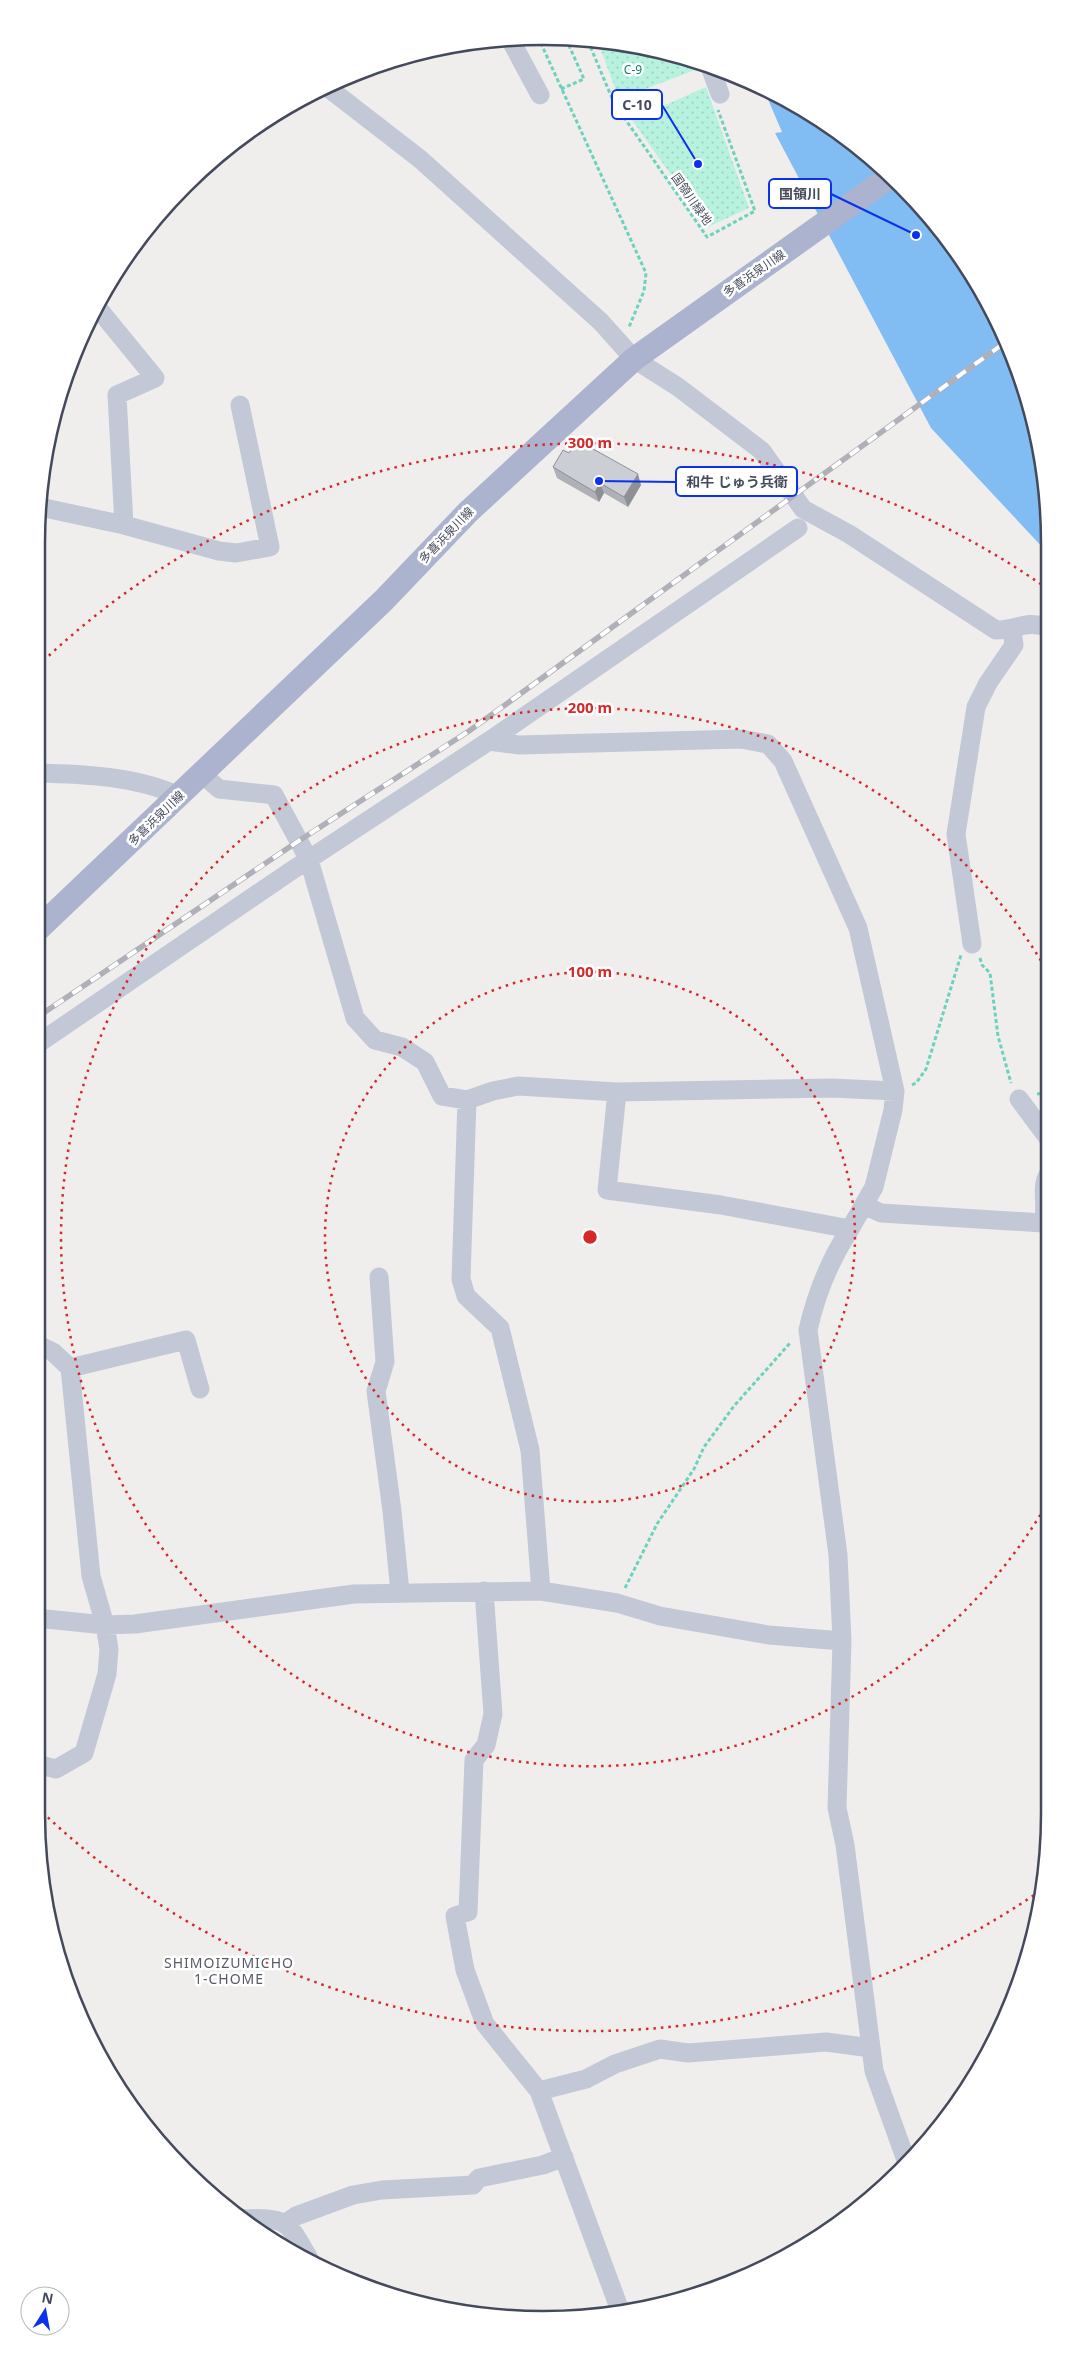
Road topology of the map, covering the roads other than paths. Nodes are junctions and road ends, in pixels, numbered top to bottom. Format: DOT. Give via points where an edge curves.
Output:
graph roads {
  1 [pos="513,46"];
  2 [pos="712,74"];
  3 [pos="332,92"];
  4 [pos="540,95"];
  5 [pos="717,98"];
  6 [pos="884,181"];
  7 [pos="102,313"];
  8 [pos="634,359"];
  9 [pos="240,405"];
  10 [pos="46,508"];
  11 [pos="124,525"];
  12 [pos="798,528"];
  13 [pos="1041,625"];
  14 [pos="1012,630"];
  15 [pos="488,741"];
  16 [pos="45,774"];
  17 [pos="202,774"];
  18 [pos="179,796"];
  19 [pos="308,860"];
  20 [pos="45,923"];
  21 [pos="972,944"];
  22 [pos="45,1039"];
  23 [pos="895,1091"];
  24 [pos="616,1092"];
  25 [pos="1019,1099"];
  26 [pos="467,1100"];
  27 [pos="1041,1131"];
  28 [pos="864,1205"];
  29 [pos="1041,1223"];
  30 [pos="850,1229"];
  31 [pos="379,1277"];
  32 [pos="45,1348"];
  33 [pos="70,1368"];
  34 [pos="200,1389"];
  35 [pos="484,1591"];
  36 [pos="542,1591"];
  37 [pos="400,1592"];
  38 [pos="45,1619"];
  39 [pos="105,1625"];
  40 [pos="842,1641"];
  41 [pos="45,1766"];
  42 [pos="871,2048"];
  43 [pos="540,2091"];
  44 [pos="904,2155"];
  45 [pos="564,2157"];
  46 [pos="254,2219"];
  47 [pos="286,2223"];
  48 [pos="302,2249"];
  49 [pos="618,2305"];
  1 -- 4 [label="street"];
  2 -- 5 [label="street"];
  3 -- 8 [label="street" via="420,159 618,340"];
  6 -- 8 [label="main road, 多喜浜泉川線"];
  7 -- 11 [label="street" via="155,378 117,395"];
  8 -- 14 [label="street" via="678,387 762,451 803,509 849,534 996,630"];
  8 -- 17 [label="main road, 多喜浜泉川線" via="468,512 384,600"];
  9 -- 11 [label="street" via="270,547 236,553 219,551"];
  10 -- 11 [label="street"];
  12 -- 15 [label="street"];
  13 -- 14 [label="street" via="1032,622"];
  14 -- 21 [label="street" via="1014,645 976,707 956,834"];
  15 -- 19 [label="street"];
  15 -- 23 [label="street" via="519,745 741,739 768,744 783,761 858,928"];
  16 -- 18 [label="street" via="124,780 158,786"];
  17 -- 18 [label="main road, 多喜浜泉川線"];
  17 -- 19 [label="street" via="218,789 274,795"];
  18 -- 20 [label="main road, 多喜浜泉川線"];
  19 -- 22 [label="street"];
  19 -- 26 [label="street" via="355,1018 375,1040 402,1047 425,1062 442,1096"];
  23 -- 24 [label="street" via="832,1088"];
  23 -- 28 [label="street" via="874,1188"];
  24 -- 26 [label="street" via="518,1086 493,1090"];
  24 -- 30 [label="street" via="607,1190 721,1205"];
  25 -- 27 [label="street"];
  26 -- 36 [label="street" via="461,1279 466,1296 500,1328 530,1450"];
  28 -- 29 [label="street" via="882,1213"];
  28 -- 30 [label="street"];
  30 -- 40 [label="street" via="833,1255 808,1330 838,1555"];
  31 -- 37 [label="street" via="385,1362 376,1391"];
  32 -- 33 [label="street"];
  33 -- 34 [label="street" via="186,1340"];
  33 -- 39 [label="street" via="91,1576"];
  35 -- 36 [label="street"];
  35 -- 37 [label="street"];
  35 -- 43 [label="street" via="493,1714 486,1745 474,1760 468,1912 454,1916 465,1970 485,2024"];
  36 -- 40 [label="street" via="759,1633"];
  37 -- 39 [label="street" via="354,1594 182,1618"];
  38 -- 39 [label="street"];
  39 -- 41 [label="street" via="109,1649 107,1674 84,1753 56,1769"];
  40 -- 42 [label="street" via="837,1808 845,1845"];
  42 -- 43 [label="street" via="826,2042 688,2053 660,2049 615,2064 586,2079"];
  42 -- 44 [label="street" via="874,2071"];
  43 -- 45 [label="street"];
  45 -- 47 [label="street" via="479,2178 473,2185 382,2190 353,2195 296,2216"];
  45 -- 49 [label="street"];
  46 -- 47 [label="street" via="272,2218"];
  47 -- 48 [label="street"];
}
